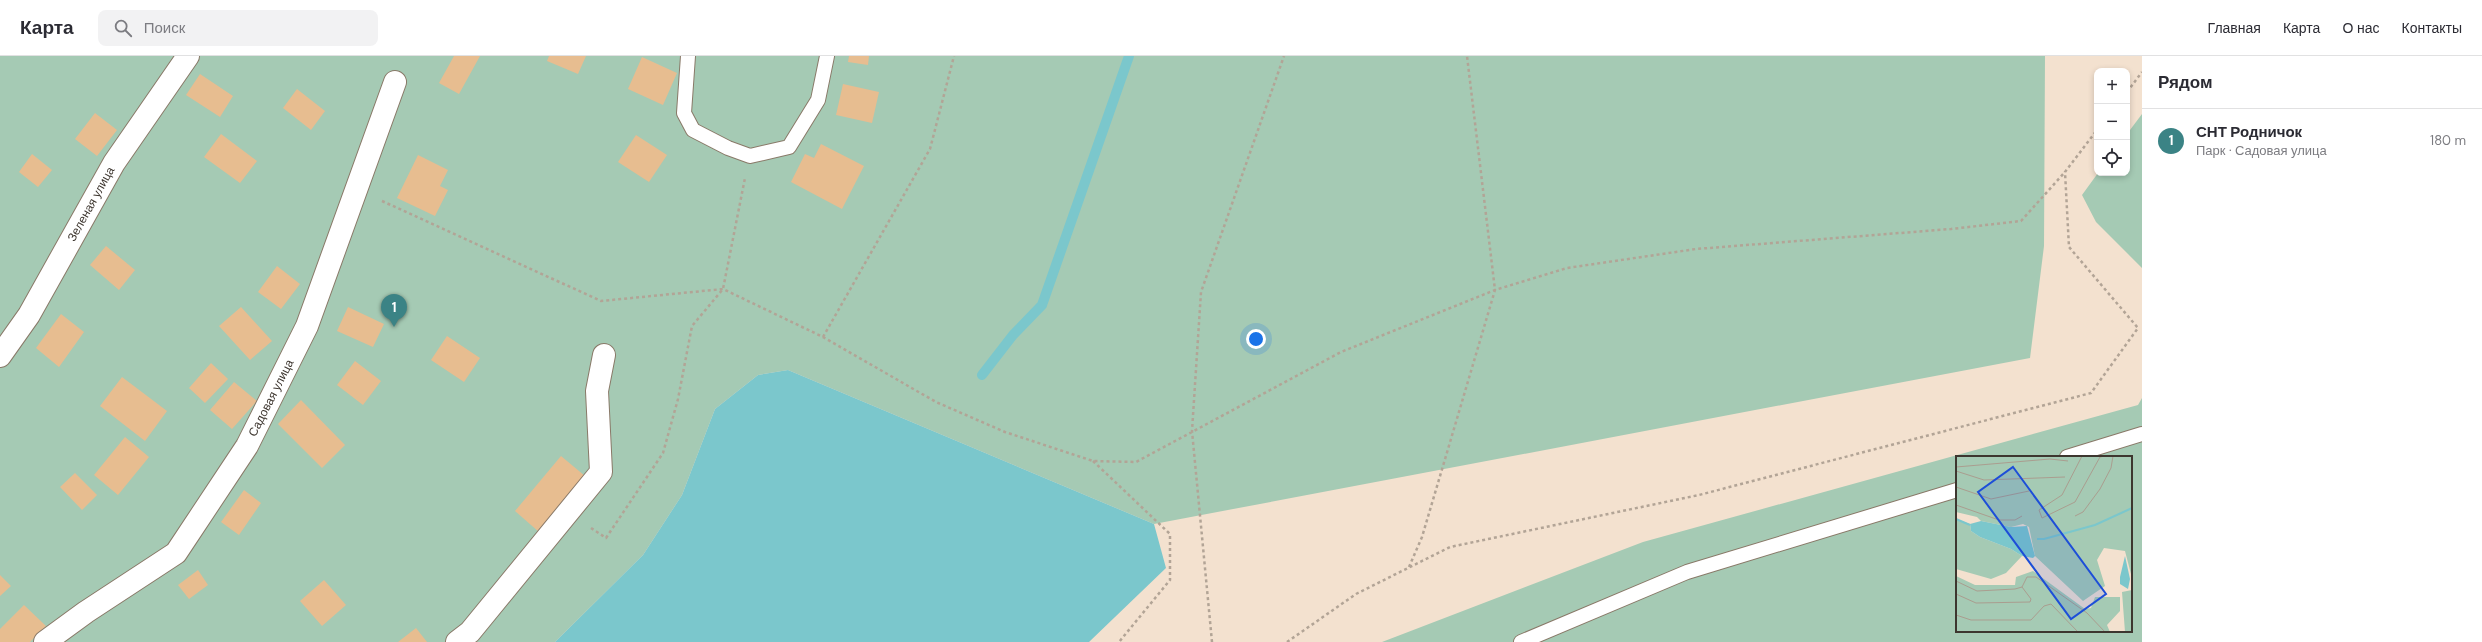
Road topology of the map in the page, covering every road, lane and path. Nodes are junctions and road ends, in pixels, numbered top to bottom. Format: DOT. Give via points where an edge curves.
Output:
graph roads {
  1 [pos="188,56"];
  2 [pos="688,56"];
  3 [pos="827,56"];
  4 [pos="954,56"];
  5 [pos="1284,56"];
  6 [pos="1467,56"];
  7 [pos="2142,72"];
  8 [pos="395,82"];
  9 [pos="2130,88"];
  10 [pos="2094,134"];
  11 [pos="750,156"];
  12 [pos="2065,172"];
  13 [pos="356,189"];
  14 [pos="723,289"];
  15 [pos="1495,290"];
  16 [pos="823,337"];
  17 [pos="604,355"];
  18 [pos="0,356"];
  19 [pos="1192,431"];
  20 [pos="2142,434"];
  21 [pos="2070,456"];
  22 [pos="1093,461"];
  23 [pos="1956,490"];
  24 [pos="606,538"];
  25 [pos="1409,568"];
  26 [pos="45,642"];
  27 [pos="457,642"];
  28 [pos="1119,642"];
  29 [pos="1212,642"];
  30 [pos="1287,642"];
  31 [pos="1521,642"];
  1 -- 18 [label="street, Зеленая улица" via="114,163 29,315"];
  2 -- 11 [label="lane" via="684,113 693,130"];
  3 -- 11 [label="lane" via="818,100 789,147"];
  4 -- 16 [label="path" via="930,149"];
  5 -- 19 [label="path" via="1201,292"];
  6 -- 15 [label="path"];
  7 -- 9 [label="path"];
  8 -- 13 [label="street, Садовая улица"];
  10 -- 12 [label="path"];
  11 -- 14 [label="path"];
  12 -- 15 [label="path" via="2021,221 1696,249 1568,268"];
  12 -- 25 [label="path" via="2069,247 2138,328 2091,393 1699,495 1450,547"];
  13 -- 14 [label="path" via="601,301"];
  13 -- 26 [label="street, Садовая улица" via="307,326 247,446 176,553"];
  14 -- 16 [label="path"];
  14 -- 24 [label="path" via="692,326 678,399 663,453"];
  15 -- 19 [label="path" via="1340,352"];
  15 -- 25 [label="path" via="1422,537"];
  16 -- 22 [label="path" via="936,402 1005,432"];
  17 -- 27 [label="street" via="598,391 601,472 470,632"];
  19 -- 22 [label="path" via="1136,462"];
  19 -- 29 [label="path"];
  20 -- 21 [label="lane"];
  22 -- 28 [label="path" via="1170,534 1170,580"];
  23 -- 31 [label="lane" via="1687,572"];
  25 -- 30 [label="path" via="1356,594"];
}
